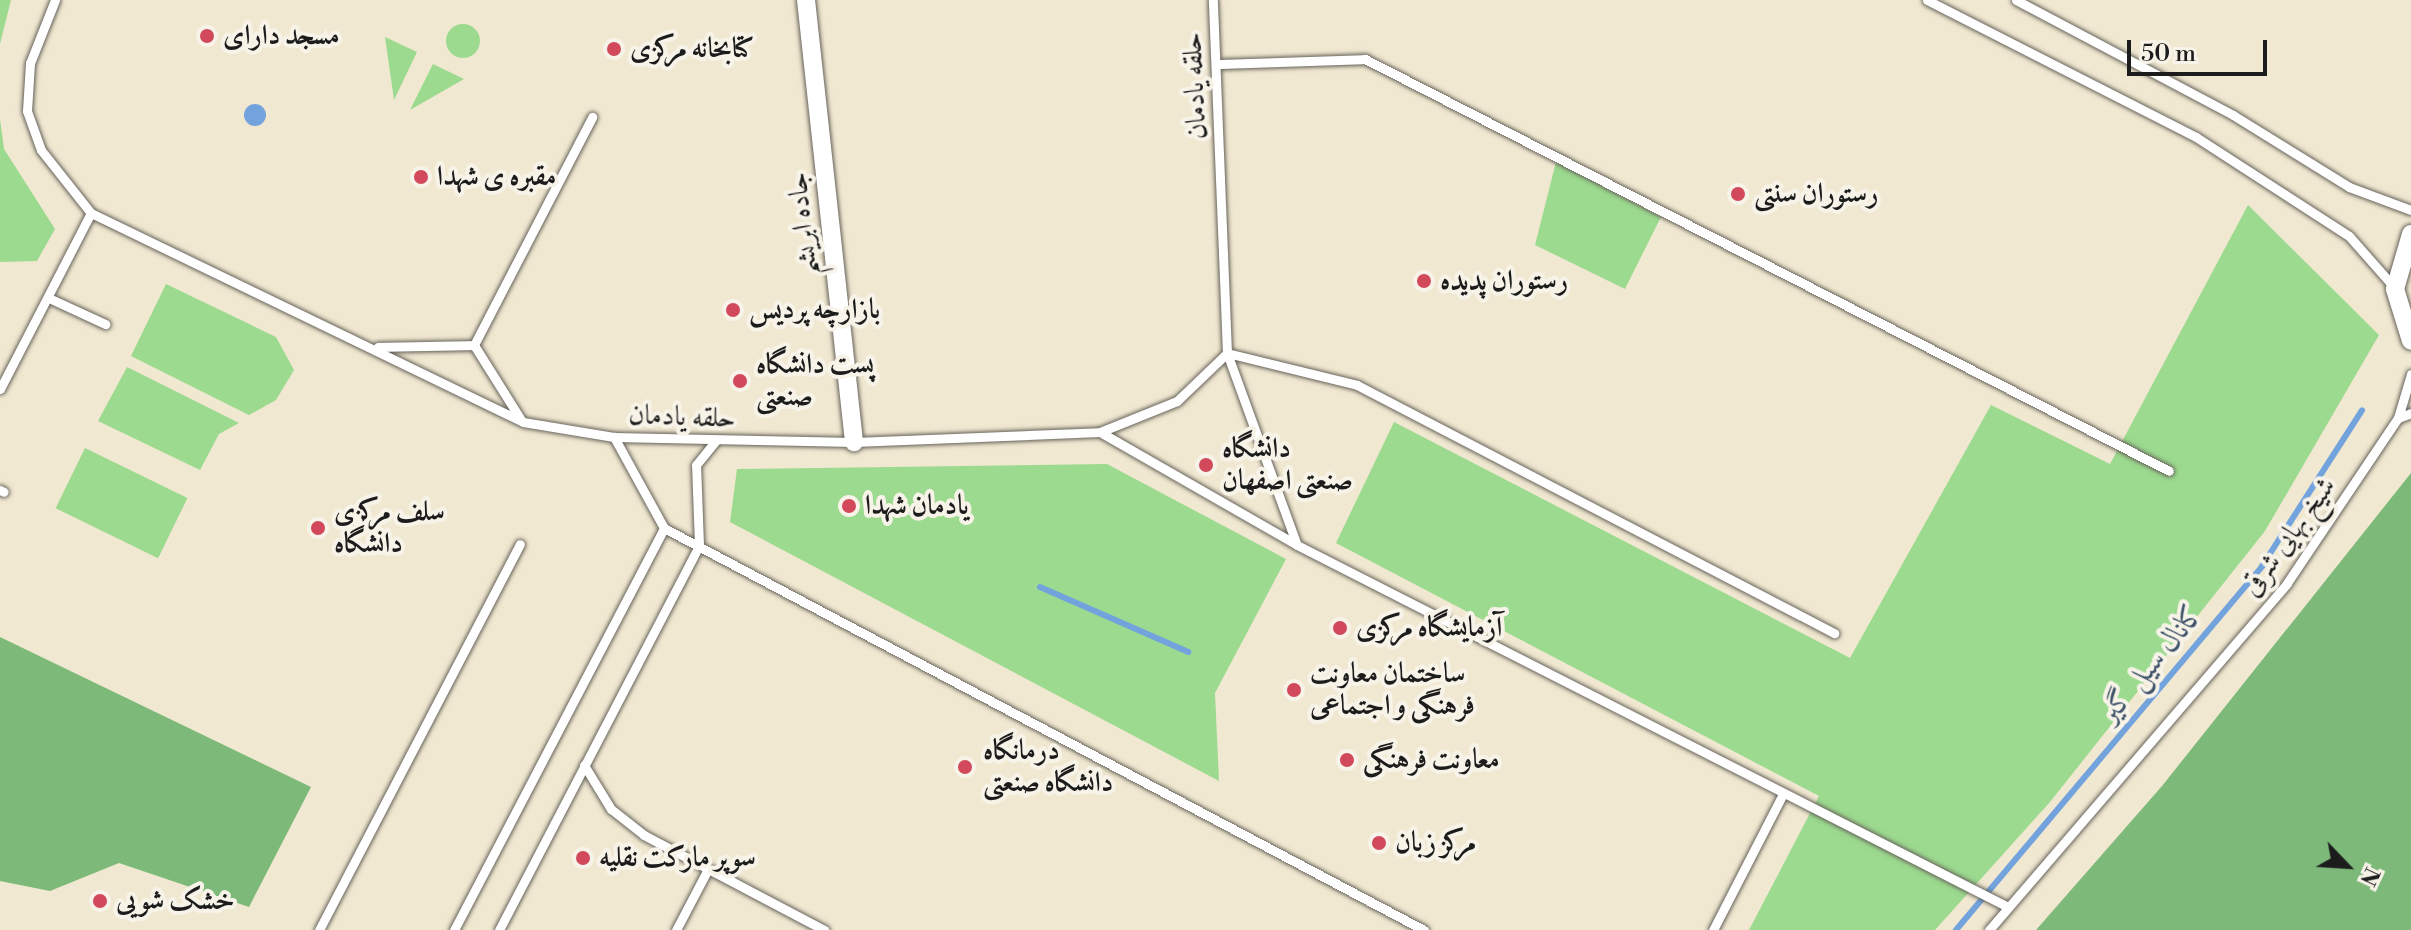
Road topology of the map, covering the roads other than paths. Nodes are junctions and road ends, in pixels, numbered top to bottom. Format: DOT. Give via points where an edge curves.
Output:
graph roads {
  1 [pos="55,0"];
  2 [pos="806,0"];
  3 [pos="1213,0"];
  4 [pos="1927,0"];
  5 [pos="2016,0"];
  6 [pos="1217,64"];
  7 [pos="592,117"];
  8 [pos="2411,210"];
  9 [pos="91,213"];
  10 [pos="2411,234"];
  11 [pos="2395,289"];
  12 [pos="51,299"];
  13 [pos="105,324"];
  14 [pos="2411,341"];
  15 [pos="474,345"];
  16 [pos="376,347"];
  17 [pos="1227,353"];
  18 [pos="2411,374"];
  19 [pos="0,389"];
  20 [pos="2411,413"];
  21 [pos="2398,418"];
  22 [pos="523,422"];
  23 [pos="1100,432"];
  24 [pos="614,437"];
  25 [pos="716,440"];
  26 [pos="854,442"];
  27 [pos="2169,471"];
  28 [pos="664,528"];
  29 [pos="520,544"];
  30 [pos="699,545"];
  31 [pos="1297,545"];
  32 [pos="1834,633"];
  33 [pos="584,765"];
  34 [pos="1782,796"];
  35 [pos="707,871"];
  36 [pos="2008,907"];
  37 [pos="319,930"];
  38 [pos="454,930"];
  39 [pos="499,930"];
  40 [pos="676,930"];
  41 [pos="824,930"];
  42 [pos="1424,930"];
  43 [pos="1713,930"];
  44 [pos="1989,930"];
  1 -- 9 [label="lane, حلقه یادمان" via="30,63 27,111 41,150"];
  2 -- 26 [label="street, جاده ابریشم"];
  3 -- 6 [label="lane, حلقه یادمان"];
  4 -- 11 [label="lane" via="2196,137 2349,236"];
  5 -- 8 [label="lane" via="2233,115 2349,187"];
  6 -- 17 [label="lane, حلقه یادمان"];
  6 -- 27 [label="lane" via="1365,59"];
  7 -- 15 [label="lane"];
  9 -- 12 [label="lane"];
  9 -- 16 [label="lane, حلقه یادمان"];
  10 -- 11 [label="street"];
  11 -- 14 [label="street"];
  12 -- 13 [label="lane"];
  12 -- 19 [label="lane"];
  15 -- 16 [label="lane"];
  15 -- 22 [label="lane"];
  16 -- 22 [label="lane, حلقه یادمان"];
  17 -- 23 [label="lane, حلقه یادمان" via="1177,401"];
  17 -- 31 [label="lane"];
  17 -- 32 [label="lane" via="1357,385"];
  18 -- 21 [label="lane, شیخ بهایی شرقی"];
  20 -- 21 [label="lane"];
  21 -- 36 [label="lane, شیخ بهایی شرقی" via="2287,583"];
  22 -- 24 [label="lane, حلقه یادمان"];
  23 -- 26 [label="lane, حلقه یادمان"];
  23 -- 31 [label="lane"];
  24 -- 25 [label="lane, حلقه یادمان"];
  24 -- 28 [label="lane"];
  25 -- 26 [label="lane, حلقه یادمان"];
  25 -- 30 [label="lane" via="696,465"];
  28 -- 30 [label="lane"];
  28 -- 38 [label="lane"];
  29 -- 37 [label="lane"];
  30 -- 33 [label="lane"];
  30 -- 42 [label="lane"];
  31 -- 34 [label="lane"];
  33 -- 35 [label="lane" via="611,809"];
  33 -- 39 [label="lane"];
  34 -- 36 [label="lane"];
  34 -- 43 [label="lane"];
  35 -- 40 [label="lane"];
  35 -- 41 [label="lane"];
  36 -- 44 [label="lane, شیخ بهایی شرقی"];
}
